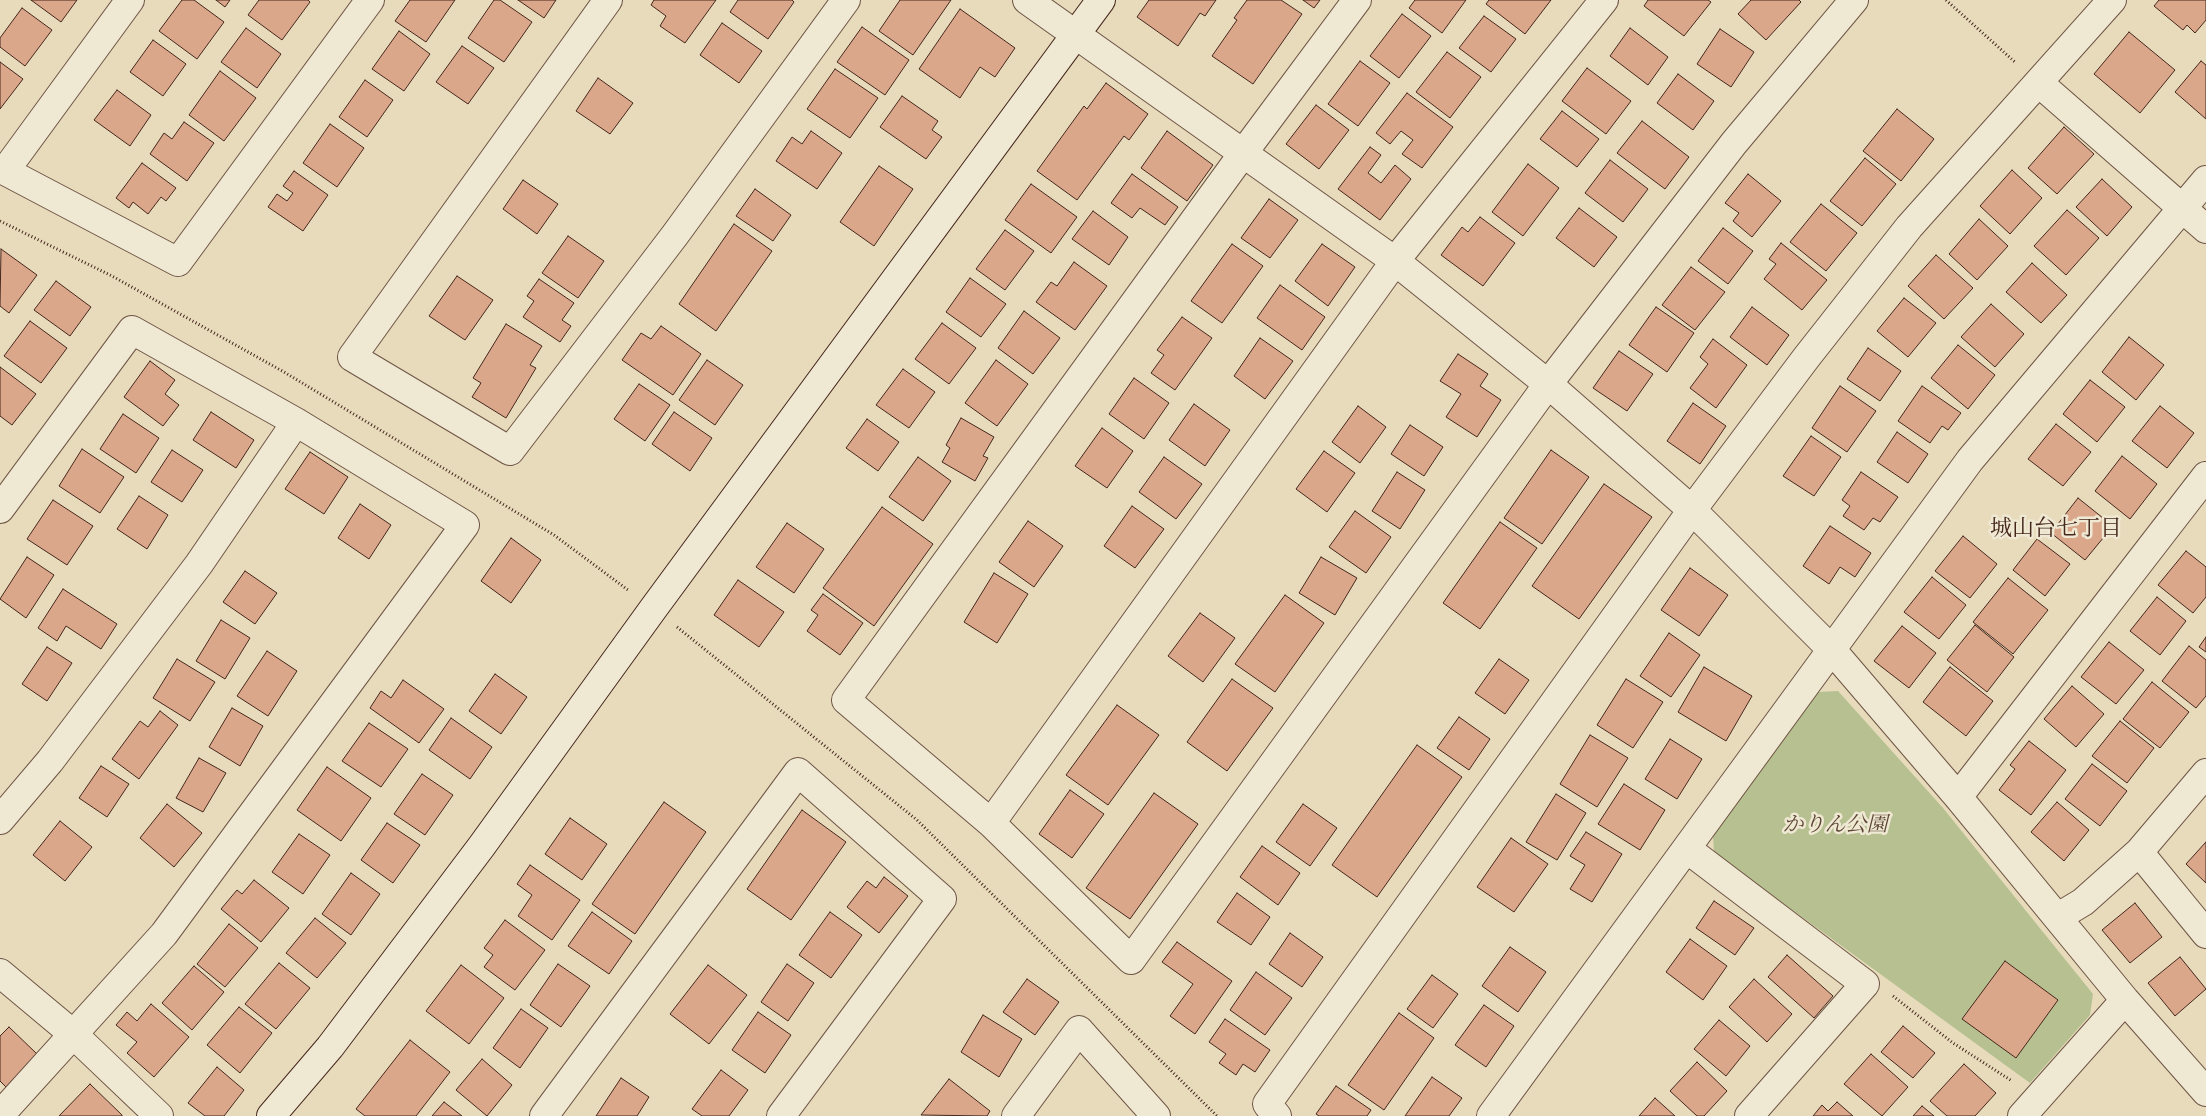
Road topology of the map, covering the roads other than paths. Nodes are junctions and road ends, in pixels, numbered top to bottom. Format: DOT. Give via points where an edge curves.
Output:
graph roads {
  1 [pos="130,0"];
  2 [pos="370,0"];
  3 [pos="608,0"];
  4 [pos="846,0"];
  5 [pos="1027,0"];
  6 [pos="1101,0"];
  7 [pos="1357,0"];
  8 [pos="1604,0"];
  9 [pos="2112,0"];
  10 [pos="1846,3"];
  11 [pos="1076,35"];
  12 [pos="2039,83"];
  13 [pos="1244,152"];
  14 [pos="2206,180"];
  15 [pos="2182,206"];
  16 [pos="2206,229"];
  17 [pos="1395,261"];
  18 [pos="1548,384"];
  19 [pos="296,422"];
  20 [pos="2206,476"];
  21 [pos="0,509"];
  22 [pos="1692,510"];
  23 [pos="1832,650"];
  24 [pos="2206,773"];
  25 [pos="1958,797"];
  26 [pos="0,820"];
  27 [pos="991,823"];
  28 [pos="1686,849"];
  29 [pos="2139,852"];
  30 [pos="2058,918"];
  31 [pos="2206,934"];
  32 [pos="0,973"];
  33 [pos="2125,1000"];
  34 [pos="73,1034"];
  35 [pos="2206,1092"];
  36 [pos="2030,1107"];
  37 [pos="0,1115"];
  38 [pos="159,1116"];
  39 [pos="271,1116"];
  40 [pos="544,1116"];
  41 [pos="780,1116"];
  42 [pos="1016,1116"];
  43 [pos="1156,1116"];
  44 [pos="1277,1116"];
  45 [pos="1491,1116"];
  46 [pos="1749,1116"];
  1 -- 2 [label="street" via="5,171 178,262"];
  3 -- 4 [label="street" via="352,356 510,450 675,235"];
  5 -- 11 [label="street"];
  6 -- 11 [label="street"];
  7 -- 13 [label="street"];
  8 -- 17 [label="street"];
  9 -- 12 [label="street"];
  10 -- 18 [label="street"];
  11 -- 13 [label="street"];
  11 -- 39 [label="street" via="481,846 330,1047"];
  12 -- 15 [label="street"];
  12 -- 22 [label="street" via="1909,227"];
  13 -- 17 [label="street"];
  13 -- 27 [label="street" via="846,700"];
  14 -- 15 [label="street"];
  15 -- 16 [label="street"];
  15 -- 23 [label="street" via="1970,460"];
  17 -- 18 [label="street"];
  17 -- 27 [label="street"];
  18 -- 22 [label="street"];
  18 -- 27 [label="street" via="1131,960"];
  19 -- 21 [label="street" via="132,330"];
  19 -- 26 [label="street" via="199,564 50,761"];
  19 -- 34 [label="street" via="465,524 164,934"];
  20 -- 25 [label="street"];
  22 -- 23 [label="street"];
  22 -- 44 [label="street" via="1267,1104"];
  23 -- 25 [label="street"];
  23 -- 28 [label="street"];
  24 -- 29 [label="street"];
  25 -- 30 [label="street"];
  28 -- 45 [label="street"];
  28 -- 46 [label="street" via="1865,984"];
  29 -- 30 [label="street" via="2083,902"];
  29 -- 31 [label="street"];
  30 -- 33 [label="street"];
  32 -- 34 [label="street"];
  33 -- 35 [label="street"];
  33 -- 36 [label="street"];
  34 -- 37 [label="street"];
  34 -- 38 [label="street"];
  40 -- 41 [label="street" via="798,772 942,899"];
  42 -- 43 [label="street" via="1079,1030"];
}
